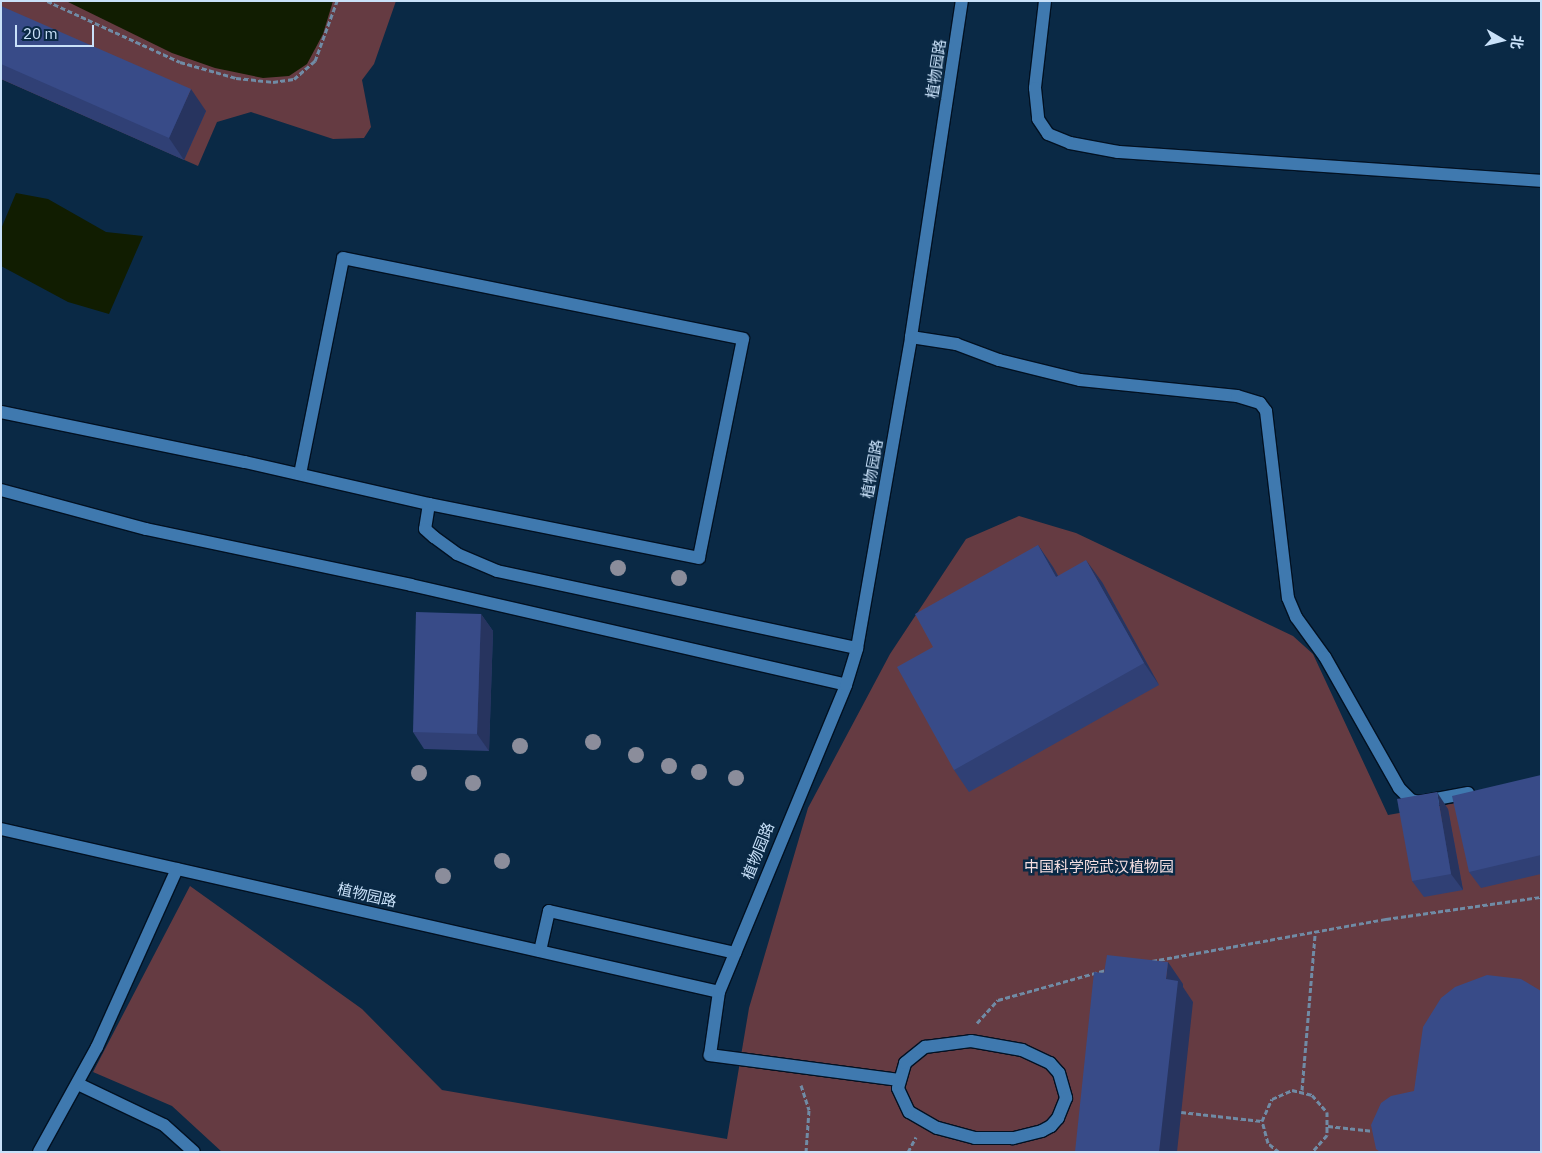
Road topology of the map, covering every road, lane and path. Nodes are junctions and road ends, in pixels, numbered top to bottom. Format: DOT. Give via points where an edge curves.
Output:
graph roads {
  1 [pos="47,1"];
  2 [pos="337,1"];
  3 [pos="962,1"];
  4 [pos="1045,1"];
  5 [pos="1541,181"];
  6 [pos="911,337"];
  7 [pos="1,412"];
  8 [pos="300,474"];
  9 [pos="1,490"];
  10 [pos="429,504"];
  11 [pos="858,648"];
  12 [pos="846,685"];
  13 [pos="1483,790"];
  14 [pos="1,829"];
  15 [pos="177,869"];
  16 [pos="1541,897"];
  17 [pos="1315,934"];
  18 [pos="540,951"];
  19 [pos="735,953"];
  20 [pos="1141,963"];
  21 [pos="1114,968"];
  22 [pos="719,992"];
  23 [pos="974,1026"];
  24 [pos="794,1066"];
  25 [pos="899,1080"];
  26 [pos="78,1084"];
  27 [pos="1302,1090"];
  28 [pos="1181,1112"];
  29 [pos="1262,1121"];
  30 [pos="1328,1126"];
  31 [pos="1375,1131"];
  32 [pos="39,1152"];
  33 [pos="194,1152"];
  34 [pos="806,1152"];
  35 [pos="1279,1152"];
  36 [pos="1312,1152"];
  1 -- 2 [label="path" via="180,62 236,78 273,82 294,80 315,62"];
  3 -- 6 [label="street, 植物园路"];
  4 -- 5 [label="street" via="1035,88 1038,119 1048,134 1070,143 1118,152"];
  6 -- 11 [label="street, 植物园路"];
  6 -- 13 [label="street" via="956,344 999,360 1080,380 1237,396 1260,403 1266,411 1286,580 1296,617 1325,657 1398,788 1411,800 1420,802"];
  7 -- 8 [label="street"];
  8 -- 10 [label="street"];
  8 -- 10 [label="street" via="343,258 743,339 698,558"];
  9 -- 12 [label="street" via="146,529 412,584"];
  10 -- 11 [label="street" via="425,528 457,554 497,572"];
  11 -- 12 [label="street, 植物园路"];
  12 -- 19 [label="street, 植物园路"];
  14 -- 15 [label="street, 植物园路"];
  15 -- 18 [label="street, 植物园路"];
  15 -- 26 [label="street"];
  16 -- 17 [label="path"];
  17 -- 20 [label="path"];
  17 -- 27 [label="path"];
  18 -- 19 [label="street" via="550,911"];
  18 -- 22 [label="street, 植物园路"];
  19 -- 22 [label="street, 植物园路"];
  21 -- 23 [label="path" via="998,1000"];
  22 -- 24 [label="street" via="710,1055"];
  24 -- 25 [label="street"];
  24 -- 34 [label="path" via="809,1110"];
  25 -- 25 [label="street" via="902,1101 909,1112 937,1128 975,1138 1013,1138 1042,1131 1058,1118 1066,1098 1059,1073 1050,1063 1022,1050 988,1042 955,1042 925,1047 905,1063"];
  26 -- 32 [label="street"];
  26 -- 33 [label="street" via="164,1125"];
  27 -- 29 [label="path" via="1281,1093 1272,1100"];
  27 -- 30 [label="path" via="1321,1102"];
  28 -- 29 [label="path"];
  29 -- 35 [label="path" via="1268,1143"];
  30 -- 31 [label="path"];
  30 -- 36 [label="path" via="1321,1144"];
}
